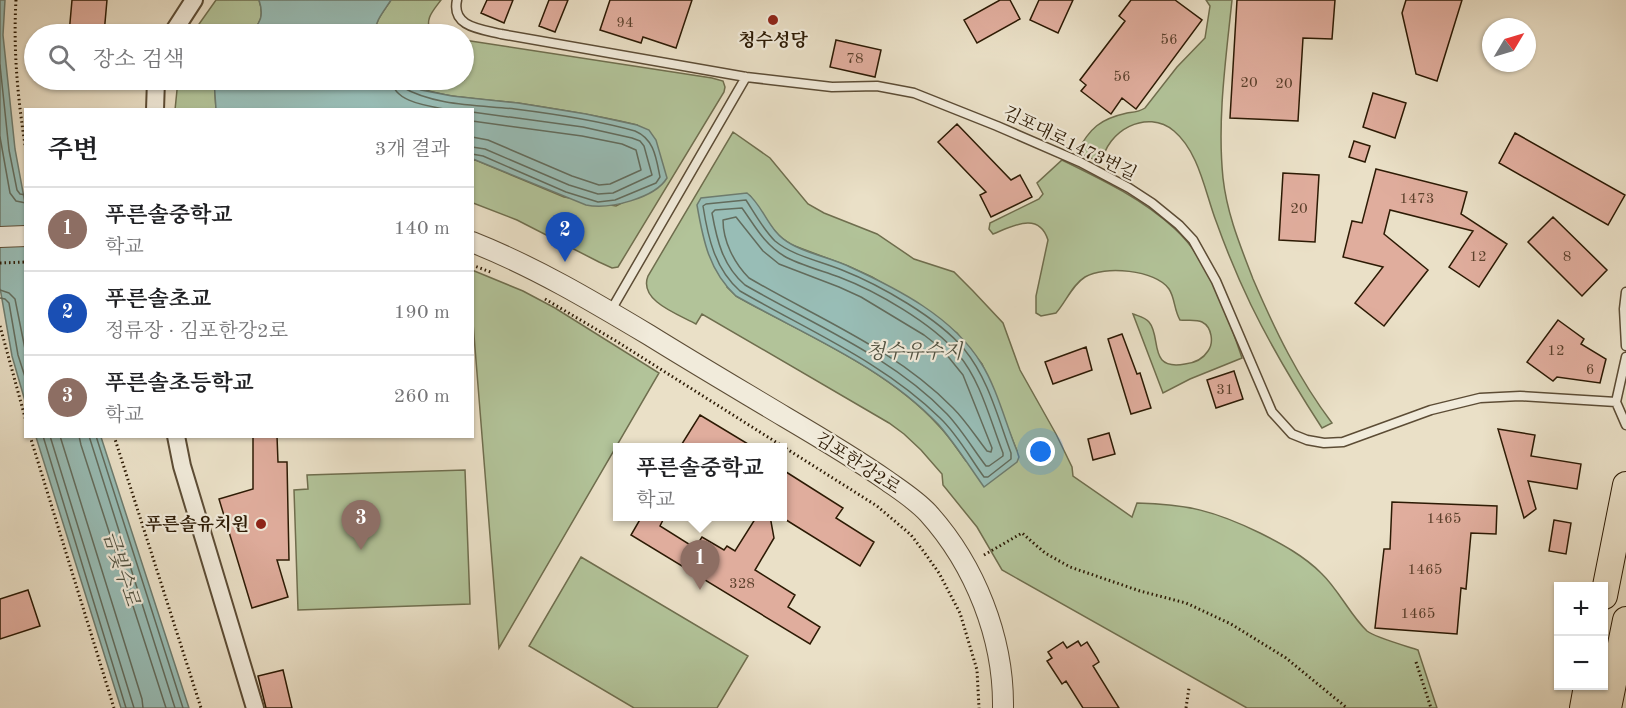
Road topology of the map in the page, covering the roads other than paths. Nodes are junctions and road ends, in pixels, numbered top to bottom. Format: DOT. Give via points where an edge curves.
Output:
graph roads {
  1 [pos="194,0"];
  2 [pos="457,0"];
  3 [pos="178,24"];
  4 [pos="466,24"];
  5 [pos="474,28"];
  6 [pos="746,77"];
  7 [pos="156,90"];
  8 [pos="155,108"];
  9 [pos="24,236"];
  10 [pos="0,237"];
  11 [pos="474,243"];
  12 [pos="1626,292"];
  13 [pos="610,312"];
  14 [pos="1626,346"];
  15 [pos="1626,357"];
  16 [pos="1616,402"];
  17 [pos="1626,425"];
  18 [pos="176,438"];
  19 [pos="1626,485"];
  20 [pos="1607,582"];
  21 [pos="1626,620"];
  22 [pos="1586,690"];
  23 [pos="255,708"];
  24 [pos="1003,708"];
  25 [pos="1582,708"];
  26 [pos="1608,708"];
  1 -- 3 [label="street"];
  2 -- 4 [label="lane, 김포대로1473번길" via="457,15"];
  5 -- 6 [label="lane, 김포대로1473번길"];
  6 -- 13 [label="lane"];
  6 -- 16 [label="lane, 김포대로1473번길" via="832,87 877,86 914,93 1080,162 1129,188 1193,240 1216,281 1272,412 1293,434 1307,440 1343,442 1431,410 1480,398 1520,396"];
  7 -- 8 [label="street"];
  9 -- 10 [label="street"];
  11 -- 13 [label="street, 김포한강2로" via="513,259"];
  12 -- 14 [label="lane"];
  13 -- 24 [label="street, 김포한강2로" via="860,462 927,512 957,552 985,605 999,662"];
  15 -- 16 [label="lane"];
  16 -- 17 [label="lane"];
  18 -- 23 [label="street"];
  19 -- 20 [label="main road"];
  21 -- 26 [label="main road"];
  22 -- 25 [label="main road"];
}
